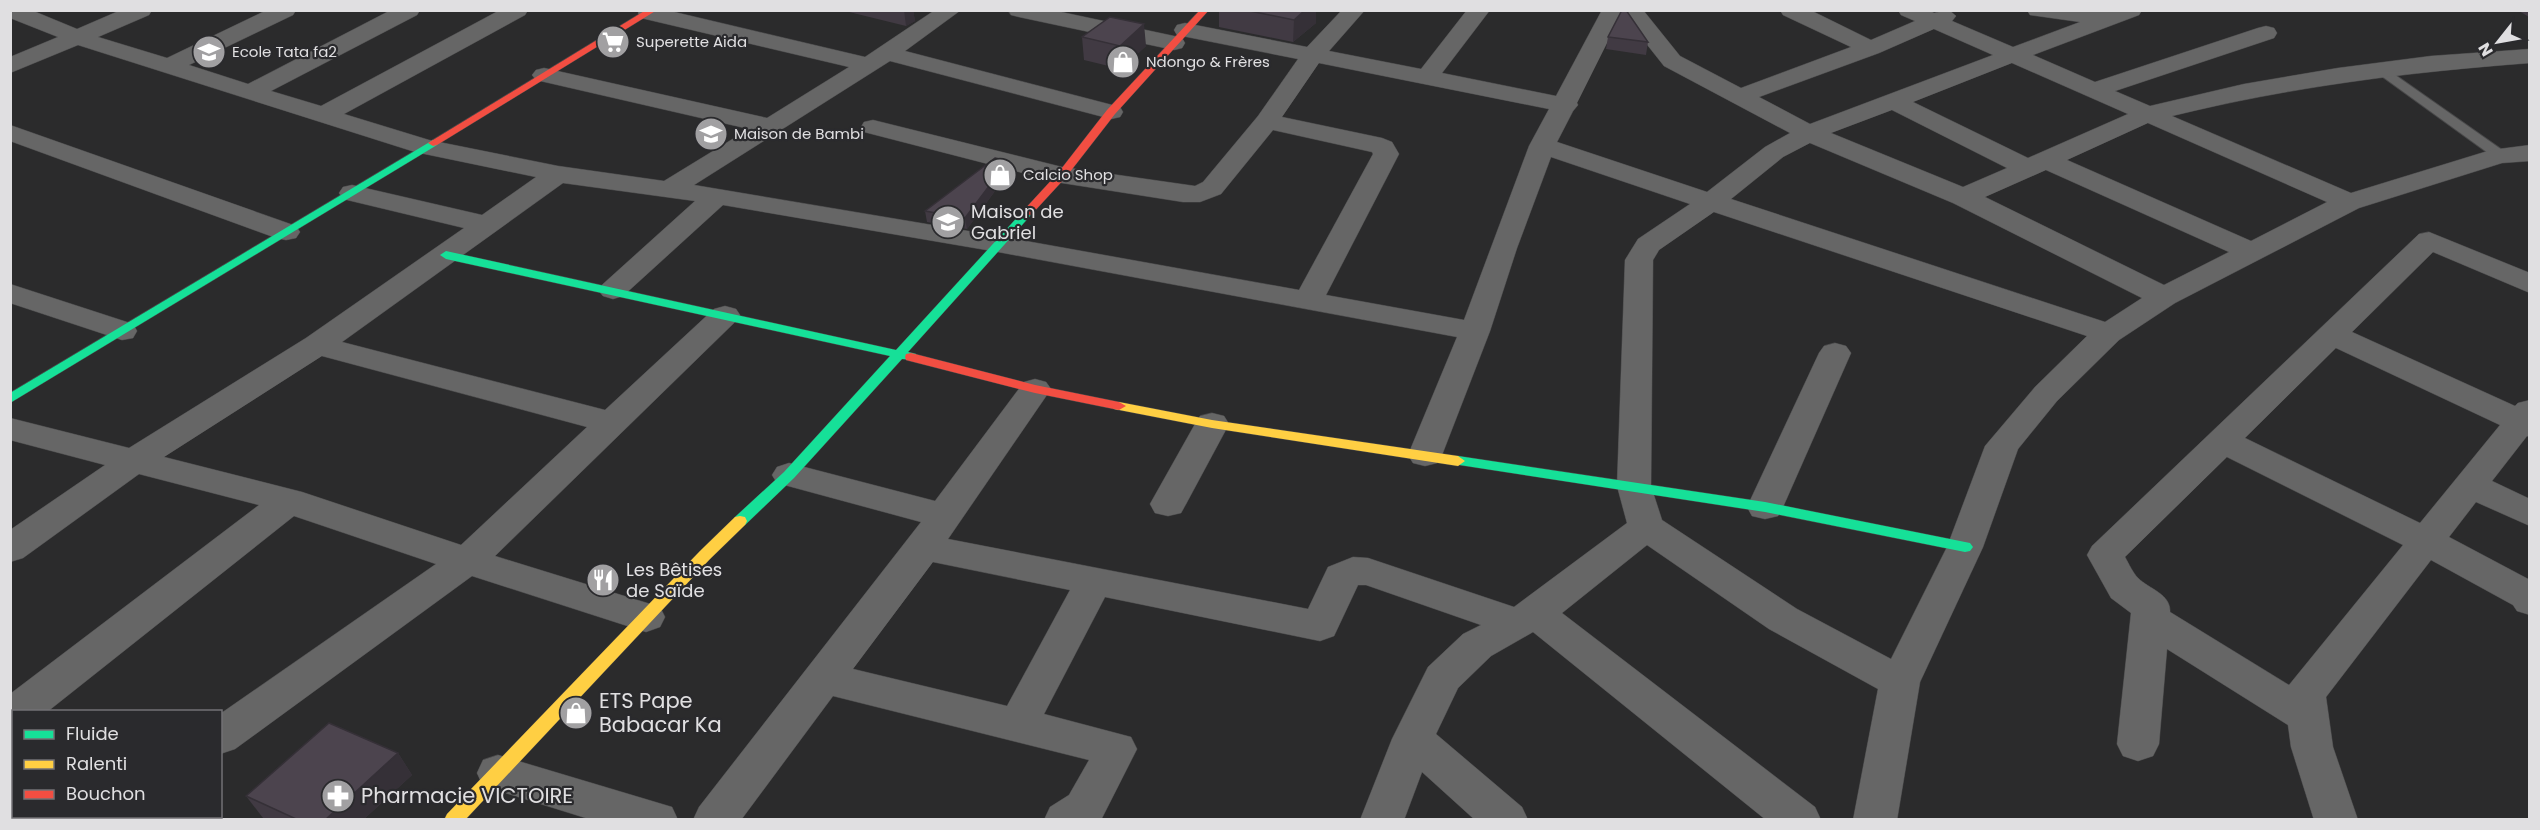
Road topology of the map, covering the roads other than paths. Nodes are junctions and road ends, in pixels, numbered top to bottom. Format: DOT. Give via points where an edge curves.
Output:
graph roads {
  1 [pos="11,10"];
  2 [pos="141,10"];
  3 [pos="285,10"];
  4 [pos="409,10"];
  5 [pos="517,10"];
  6 [pos="950,10"];
  7 [pos="1019,10"];
  8 [pos="1205,10"];
  9 [pos="1354,10"];
  10 [pos="1479,10"];
  11 [pos="1613,10"];
  12 [pos="1631,10"];
  13 [pos="1791,10"];
  14 [pos="1963,10"];
  15 [pos="2038,10"];
  16 [pos="651,12"];
  17 [pos="2121,14"];
  18 [pos="1919,16"];
  19 [pos="2266,33"];
  20 [pos="1180,37"];
  21 [pos="79,38"];
  22 [pos="1871,48"];
  23 [pos="1312,56"];
  24 [pos="2012,56"];
  25 [pos="2529,56"];
  26 [pos="877,59"];
  27 [pos="13,63"];
  28 [pos="169,66"];
  29 [pos="2381,69"];
  30 [pos="544,75"];
  31 [pos="1428,76"];
  32 [pos="2095,90"];
  33 [pos="252,91"];
  34 [pos="1740,96"];
  35 [pos="1893,101"];
  36 [pos="1566,105"];
  37 [pos="1111,112"];
  38 [pos="325,114"];
  39 [pos="2149,114"];
  40 [pos="1267,121"];
  41 [pos="770,126"];
  42 [pos="873,127"];
  43 [pos="10,132"];
  44 [pos="1809,133"];
  45 [pos="1542,146"];
  46 [pos="424,147"];
  47 [pos="2529,153"];
  48 [pos="2500,155"];
  49 [pos="2037,164"];
  50 [pos="558,174"];
  51 [pos="1062,175"];
  52 [pos="669,189"];
  53 [pos="351,193"];
  54 [pos="717,196"];
  55 [pos="1963,197"];
  56 [pos="1712,201"];
  57 [pos="2349,202"];
  58 [pos="488,225"];
  59 [pos="286,232"];
  60 [pos="998,244"];
  61 [pos="2251,252"];
  62 [pos="446,255"];
  63 [pos="2525,279"];
  64 [pos="613,290"];
  65 [pos="10,293"];
  66 [pos="2164,297"];
  67 [pos="1309,299"];
  68 [pos="724,315"];
  69 [pos="1475,331"];
  70 [pos="122,332"];
  71 [pos="2108,333"];
  72 [pos="2332,335"];
  73 [pos="317,345"];
  74 [pos="1834,353"];
  75 [pos="898,354"];
  76 [pos="1035,389"];
  77 [pos="10,399"];
  78 [pos="2526,419"];
  79 [pos="612,423"];
  80 [pos="1212,424"];
  81 [pos="10,429"];
  82 [pos="2223,441"];
  83 [pos="1425,455"];
  84 [pos="135,460"];
  85 [pos="789,475"];
  86 [pos="2470,485"];
  87 [pos="1635,486"];
  88 [pos="289,501"];
  89 [pos="1168,504"];
  90 [pos="1765,507"];
  91 [pos="2529,514"];
  92 [pos="1646,527"];
  93 [pos="933,531"];
  94 [pos="2426,541"];
  95 [pos="1965,547"];
  96 [pos="10,549"];
  97 [pos="467,561"];
  98 [pos="1094,581"];
  99 [pos="2529,601"];
  100 [pos="646,617"];
  101 [pos="1525,618"];
  102 [pos="2150,619"];
  103 [pos="824,678"];
  104 [pos="1900,682"];
  105 [pos="18,710"];
  106 [pos="2307,716"];
  107 [pos="1017,726"];
  108 [pos="222,736"];
  109 [pos="1413,739"];
  110 [pos="2138,744"];
  111 [pos="498,772"];
  112 [pos="453,819"];
  113 [pos="656,819"];
  114 [pos="714,819"];
  115 [pos="1066,819"];
  116 [pos="1382,819"];
  117 [pos="1506,819"];
  118 [pos="1799,819"];
  119 [pos="1875,819"];
  120 [pos="2336,819"];
  1 -- 21 [label="street"];
  2 -- 21 [label="street"];
  3 -- 28 [label="street"];
  4 -- 33 [label="street"];
  5 -- 38 [label="street"];
  6 -- 26 [label="street"];
  7 -- 20 [label="street"];
  8 -- 20 [label="street"];
  9 -- 23 [label="street"];
  10 -- 31 [label="street"];
  11 -- 36 [label="street"];
  12 -- 34 [label="street" via="1672,61"];
  13 -- 22 [label="street"];
  14 -- 18 [label="street"];
  15 -- 17 [label="street"];
  16 -- 26 [label="street"];
  16 -- 30 [label="street"];
  17 -- 24 [label="street"];
  18 -- 22 [label="street"];
  18 -- 24 [label="street"];
  19 -- 32 [label="street"];
  20 -- 23 [label="street"];
  20 -- 37 [label="street"];
  21 -- 27 [label="street"];
  21 -- 28 [label="street"];
  22 -- 34 [label="street"];
  23 -- 31 [label="street"];
  23 -- 40 [label="street"];
  24 -- 32 [label="street"];
  24 -- 35 [label="street"];
  25 -- 29 [label="street"];
  26 -- 37 [label="street"];
  26 -- 41 [label="street"];
  28 -- 33 [label="street"];
  29 -- 39 [label="street" via="2244,91"];
  29 -- 48 [label="lane"];
  30 -- 41 [label="street"];
  30 -- 46 [label="street"];
  31 -- 36 [label="street"];
  32 -- 39 [label="street"];
  33 -- 38 [label="street"];
  34 -- 44 [label="street"];
  35 -- 44 [label="street"];
  35 -- 49 [label="street"];
  36 -- 45 [label="street"];
  37 -- 51 [label="street"];
  38 -- 46 [label="street"];
  39 -- 49 [label="street"];
  39 -- 57 [label="street"];
  40 -- 51 [label="street" via="1212,188 1200,194"];
  40 -- 67 [label="street" via="1373,143 1383,147 1386,154"];
  41 -- 52 [label="street"];
  42 -- 51 [label="street"];
  43 -- 59 [label="street"];
  44 -- 55 [label="street"];
  44 -- 56 [label="street" via="1774,152"];
  45 -- 56 [label="street"];
  45 -- 69 [label="street"];
  46 -- 50 [label="street"];
  46 -- 53 [label="street"];
  47 -- 48 [label="street"];
  48 -- 57 [label="street"];
  49 -- 55 [label="street"];
  49 -- 61 [label="street"];
  50 -- 52 [label="street"];
  50 -- 58 [label="street"];
  51 -- 60 [label="street"];
  52 -- 54 [label="street"];
  53 -- 58 [label="street"];
  53 -- 59 [label="street"];
  54 -- 60 [label="street"];
  54 -- 64 [label="street"];
  55 -- 66 [label="street"];
  56 -- 71 [label="street"];
  56 -- 87 [label="street" via="1648,245 1639,260"];
  57 -- 61 [label="street"];
  58 -- 62 [label="street"];
  59 -- 70 [label="street"];
  60 -- 67 [label="street"];
  60 -- 75 [label="street"];
  61 -- 66 [label="street"];
  62 -- 64 [label="street"];
  62 -- 73 [label="street"];
  63 -- 72 [label="street" via="2429,240"];
  64 -- 68 [label="street"];
  65 -- 70 [label="street"];
  66 -- 71 [label="street"];
  67 -- 69 [label="street"];
  68 -- 75 [label="street"];
  68 -- 79 [label="street"];
  69 -- 83 [label="street"];
  70 -- 77 [label="street"];
  71 -- 95 [label="street" via="2046,394 2002,446"];
  72 -- 78 [label="street"];
  72 -- 82 [label="street"];
  73 -- 79 [label="street"];
  73 -- 84 [label="street"];
  74 -- 90 [label="street"];
  75 -- 76 [label="street"];
  75 -- 85 [label="street"];
  76 -- 80 [label="street"];
  76 -- 93 [label="street"];
  78 -- 86 [label="street"];
  79 -- 97 [label="street"];
  80 -- 83 [label="street"];
  80 -- 89 [label="street"];
  81 -- 84 [label="street"];
  82 -- 94 [label="street"];
  82 -- 102 [label="street" via="2105,555 2124,588 2151,607"];
  83 -- 87 [label="street"];
  84 -- 88 [label="street"];
  84 -- 96 [label="street"];
  85 -- 93 [label="street"];
  85 -- 100 [label="street"];
  86 -- 91 [label="street"];
  86 -- 94 [label="street"];
  87 -- 90 [label="street"];
  87 -- 92 [label="street"];
  88 -- 97 [label="street"];
  88 -- 105 [label="street"];
  90 -- 95 [label="street"];
  92 -- 101 [label="street"];
  92 -- 104 [label="street" via="1783,619"];
  93 -- 98 [label="street"];
  93 -- 103 [label="street"];
  94 -- 99 [label="street" via="2526,595"];
  94 -- 106 [label="street" via="2305,694"];
  95 -- 104 [label="street"];
  97 -- 100 [label="street"];
  97 -- 108 [label="street"];
  98 -- 101 [label="street" via="1320,626 1341,577 1353,571"];
  98 -- 107 [label="street"];
  100 -- 111 [label="street"];
  101 -- 109 [label="street" via="1477,645 1442,678"];
  101 -- 118 [label="street"];
  102 -- 106 [label="street"];
  102 -- 110 [label="street"];
  103 -- 107 [label="street"];
  103 -- 114 [label="street"];
  104 -- 119 [label="street"];
  106 -- 120 [label="street" via="2312,747"];
  107 -- 115 [label="street" via="1116,749 1085,808"];
  109 -- 116 [label="street"];
  109 -- 117 [label="street"];
  111 -- 112 [label="street"];
  111 -- 113 [label="street"];
}
